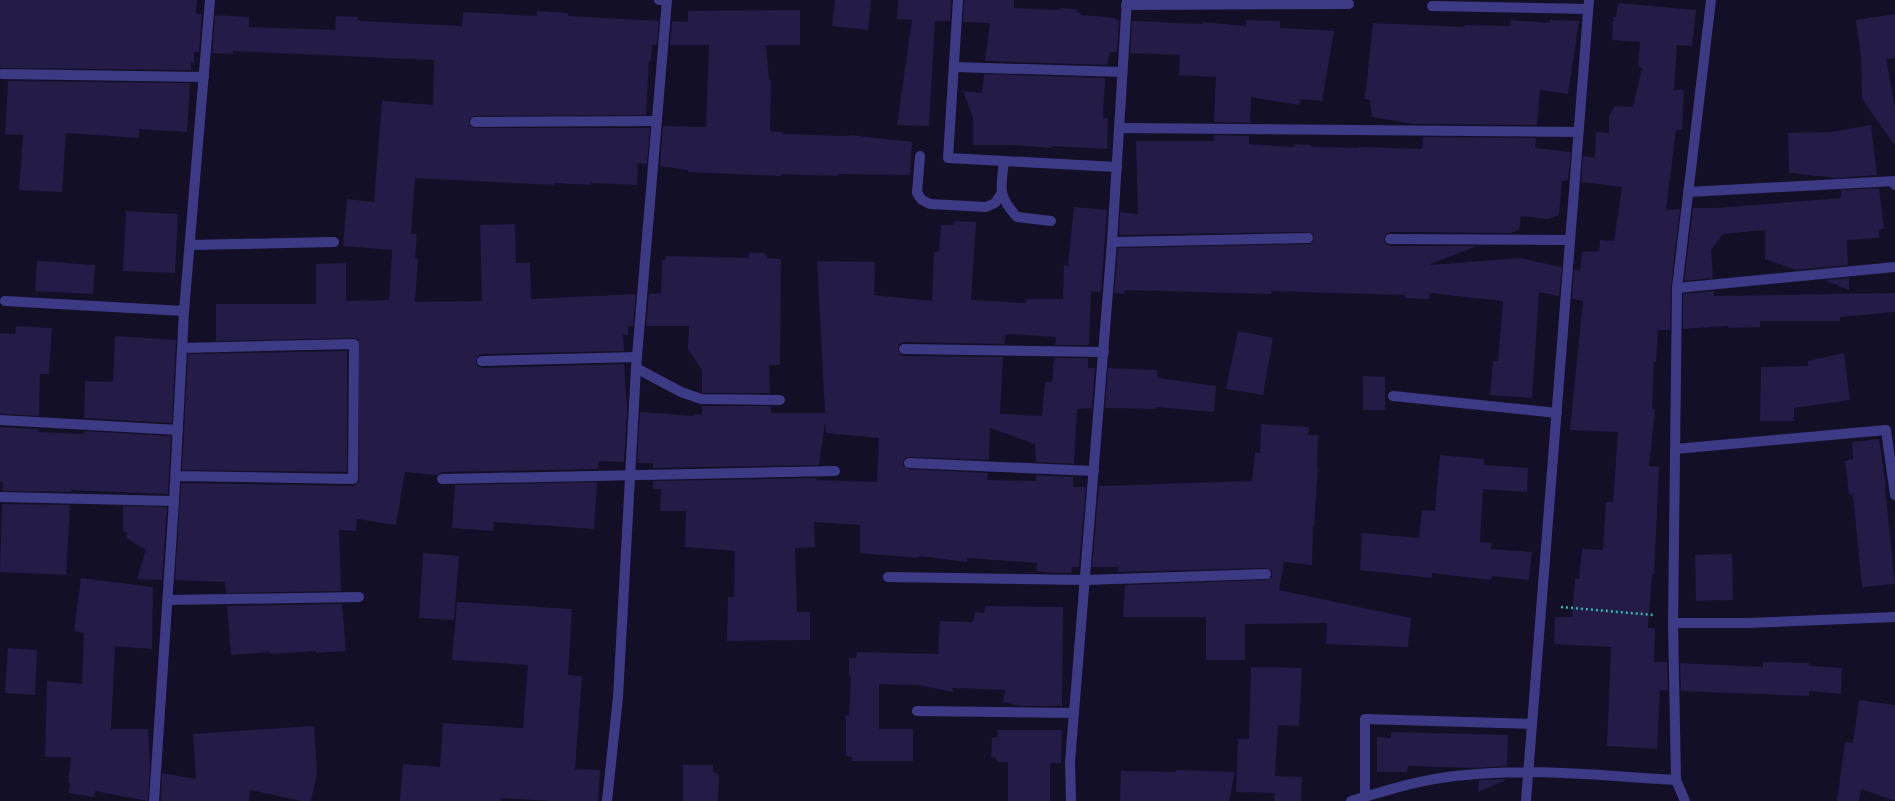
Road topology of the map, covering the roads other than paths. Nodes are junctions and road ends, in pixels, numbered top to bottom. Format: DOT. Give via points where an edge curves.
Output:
graph roads {
  1 [pos="210,0"];
  2 [pos="659,0"];
  3 [pos="667,0"];
  4 [pos="958,0"];
  5 [pos="1711,0"];
  6 [pos="1127,2"];
  7 [pos="1349,4"];
  8 [pos="1588,4"];
  9 [pos="1432,6"];
  10 [pos="954,67"];
  11 [pos="1122,72"];
  12 [pos="2,74"];
  13 [pos="204,77"];
  14 [pos="657,121"];
  15 [pos="475,122"];
  16 [pos="1119,128"];
  17 [pos="1578,132"];
  18 [pos="920,156"];
  19 [pos="1004,161"];
  20 [pos="1117,166"];
  21 [pos="1895,185"];
  22 [pos="1688,192"];
  23 [pos="1001,194"];
  24 [pos="1051,221"];
  25 [pos="1308,238"];
  26 [pos="1390,239"];
  27 [pos="1570,240"];
  28 [pos="334,242"];
  29 [pos="1112,242"];
  30 [pos="190,245"];
  31 [pos="1895,267"];
  32 [pos="1677,288"];
  33 [pos="4,301"];
  34 [pos="184,311"];
  35 [pos="182,348"];
  36 [pos="904,349"];
  37 [pos="1104,352"];
  38 [pos="482,361"];
  39 [pos="636,362"];
  40 [pos="1393,396"];
  41 [pos="780,400"];
  42 [pos="1556,413"];
  43 [pos="0,420"];
  44 [pos="178,430"];
  45 [pos="1675,449"];
  46 [pos="909,463"];
  47 [pos="835,471"];
  48 [pos="1094,471"];
  49 [pos="630,475"];
  50 [pos="176,476"];
  51 [pos="442,479"];
  52 [pos="1895,495"];
  53 [pos="0,497"];
  54 [pos="174,501"];
  55 [pos="1266,574"];
  56 [pos="888,577"];
  57 [pos="1085,580"];
  58 [pos="359,597"];
  59 [pos="168,600"];
  60 [pos="1895,617"];
  61 [pos="1673,620"];
  62 [pos="917,711"];
  63 [pos="1074,713"];
  64 [pos="1532,724"];
  65 [pos="1528,772"];
  66 [pos="1676,780"];
  67 [pos="1365,797"];
  68 [pos="154,801"];
  69 [pos="607,801"];
  70 [pos="1072,801"];
  71 [pos="1352,801"];
  72 [pos="1526,801"];
  73 [pos="1685,801"];
  1 -- 13 [label="street"];
  2 -- 3 [label="street"];
  3 -- 14 [label="street"];
  4 -- 10 [label="street"];
  5 -- 22 [label="street"];
  6 -- 7 [label="street"];
  6 -- 11 [label="street"];
  8 -- 9 [label="street"];
  8 -- 17 [label="street"];
  10 -- 11 [label="street"];
  10 -- 19 [label="street" via="948,158"];
  11 -- 16 [label="street"];
  12 -- 13 [label="street"];
  13 -- 30 [label="street"];
  14 -- 15 [label="street"];
  14 -- 39 [label="street"];
  16 -- 17 [label="street"];
  16 -- 20 [label="street"];
  17 -- 27 [label="street"];
  18 -- 23 [label="street" via="918,193 922,200 930,204 986,207 995,203"];
  19 -- 20 [label="street"];
  19 -- 23 [label="street"];
  20 -- 29 [label="street"];
  21 -- 22 [label="street" via="1895,180"];
  22 -- 32 [label="street"];
  23 -- 24 [label="street" via="1006,205 1017,217"];
  25 -- 29 [label="street"];
  26 -- 27 [label="street"];
  27 -- 42 [label="street"];
  28 -- 30 [label="street"];
  29 -- 37 [label="street"];
  30 -- 34 [label="street"];
  31 -- 32 [label="street"];
  32 -- 45 [label="street"];
  33 -- 34 [label="street"];
  34 -- 35 [label="street"];
  35 -- 44 [label="street"];
  35 -- 50 [label="street" via="354,344 353,479"];
  36 -- 37 [label="street"];
  37 -- 48 [label="street"];
  38 -- 39 [label="street"];
  39 -- 41 [label="street" via="682,392 701,399"];
  39 -- 49 [label="street"];
  40 -- 42 [label="street"];
  42 -- 64 [label="street"];
  43 -- 44 [label="street"];
  44 -- 50 [label="street"];
  45 -- 52 [label="street" via="1886,430"];
  45 -- 61 [label="street"];
  46 -- 48 [label="street"];
  47 -- 49 [label="street"];
  48 -- 57 [label="street"];
  49 -- 51 [label="street"];
  49 -- 69 [label="street" via="618,696"];
  50 -- 54 [label="street"];
  53 -- 54 [label="street"];
  54 -- 59 [label="street"];
  55 -- 57 [label="street"];
  56 -- 57 [label="street"];
  57 -- 63 [label="street"];
  58 -- 59 [label="street"];
  59 -- 68 [label="street"];
  60 -- 61 [label="street" via="1748,623"];
  61 -- 66 [label="street"];
  62 -- 63 [label="street"];
  63 -- 70 [label="street" via="1070,762"];
  64 -- 65 [label="street"];
  64 -- 67 [label="street" via="1365,719"];
  65 -- 66 [label="street"];
  65 -- 67 [label="street" via="1454,776 1400,786"];
  65 -- 72 [label="street"];
  66 -- 73 [label="street"];
  67 -- 71 [label="street"];
}
